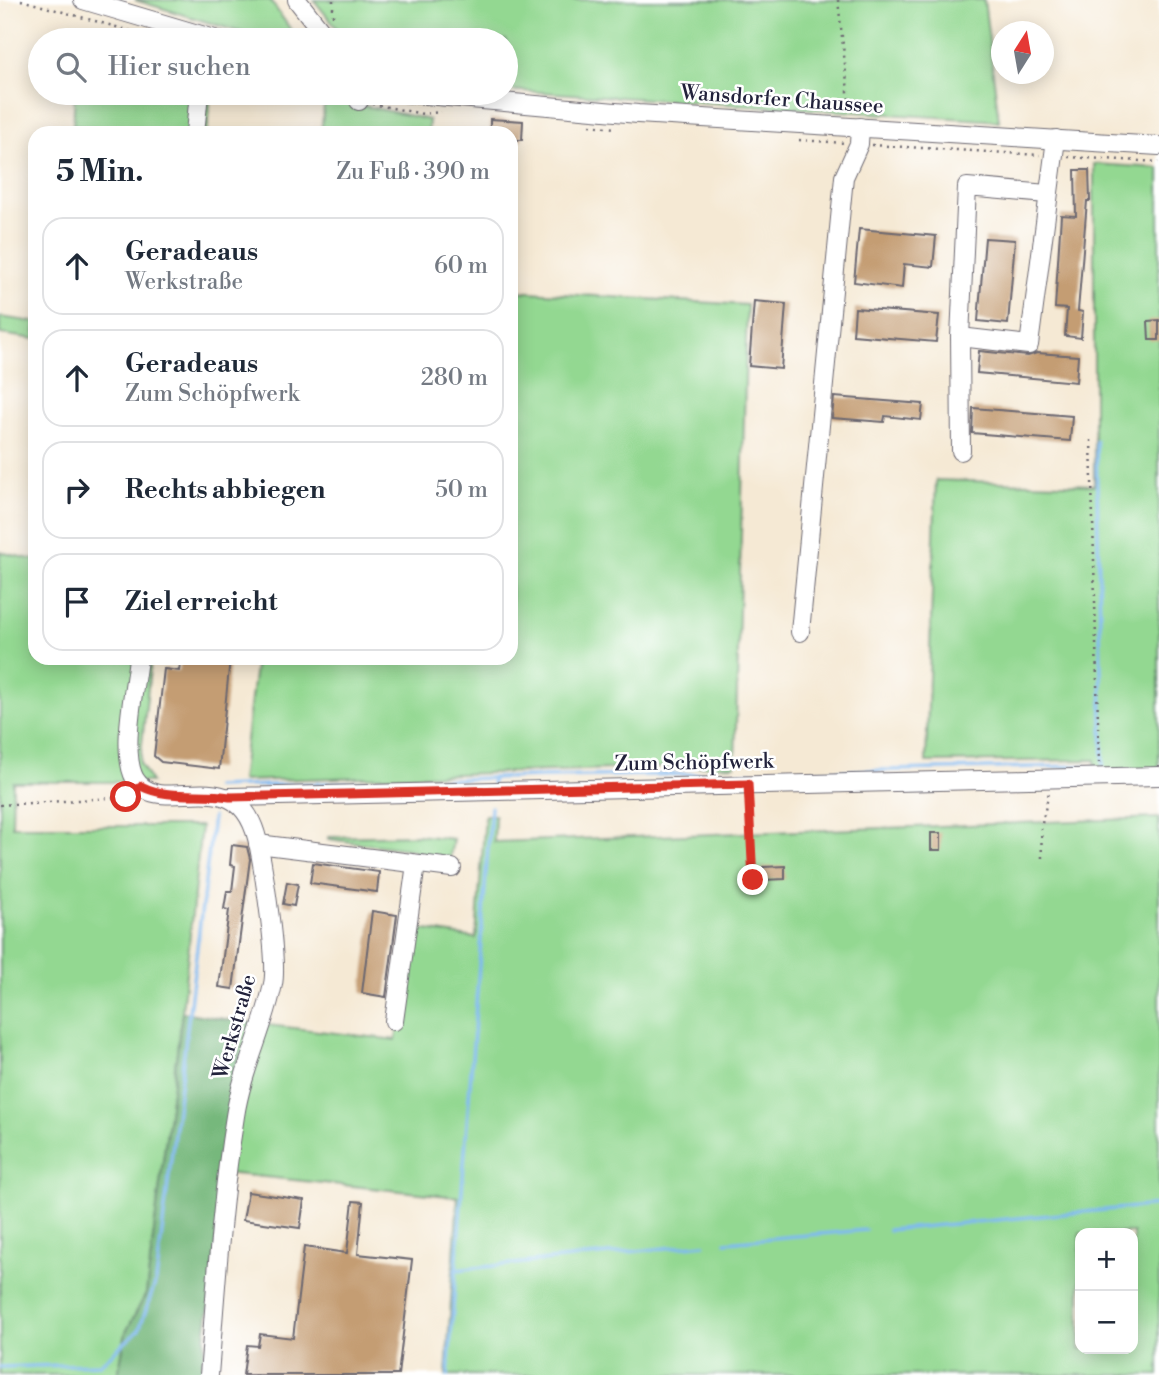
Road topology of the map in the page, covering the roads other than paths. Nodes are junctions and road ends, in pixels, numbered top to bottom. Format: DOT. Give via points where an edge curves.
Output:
graph roads {
  1 [pos="83,0"];
  2 [pos="297,0"];
  3 [pos="153,28"];
  4 [pos="319,28"];
  5 [pos="198,105"];
  6 [pos="504,105"];
  7 [pos="853,121"];
  8 [pos="196,126"];
  9 [pos="1056,139"];
  10 [pos="1159,146"];
  11 [pos="1047,194"];
  12 [pos="960,337"];
  13 [pos="961,451"];
  14 [pos="800,632"];
  15 [pos="137,665"];
  16 [pos="1159,776"];
  17 [pos="230,797"];
  18 [pos="258,844"];
  19 [pos="416,864"];
  20 [pos="452,868"];
  21 [pos="394,1021"];
  22 [pos="209,1375"];
  1 -- 3 [label="street"];
  2 -- 4 [label="street"];
  5 -- 8 [label="street"];
  6 -- 7 [label="street, Wansdorfer Chaussee" via="638,121"];
  7 -- 9 [label="street, Wansdorfer Chaussee"];
  7 -- 14 [label="street" via="859,144 844,177"];
  9 -- 10 [label="street, Wansdorfer Chaussee"];
  9 -- 11 [label="street"];
  11 -- 12 [label="street" via="1029,345"];
  11 -- 12 [label="street" via="967,187"];
  12 -- 13 [label="street"];
  15 -- 17 [label="street" via="129,739 130,764 141,786 157,794"];
  16 -- 17 [label="street, Zum Schöpfwerk"];
  17 -- 18 [label="street, Werkstraße" via="246,812"];
  18 -- 19 [label="street"];
  18 -- 22 [label="street, Werkstraße" via="275,973 235,1116"];
  19 -- 20 [label="street"];
  19 -- 21 [label="street"];
}
